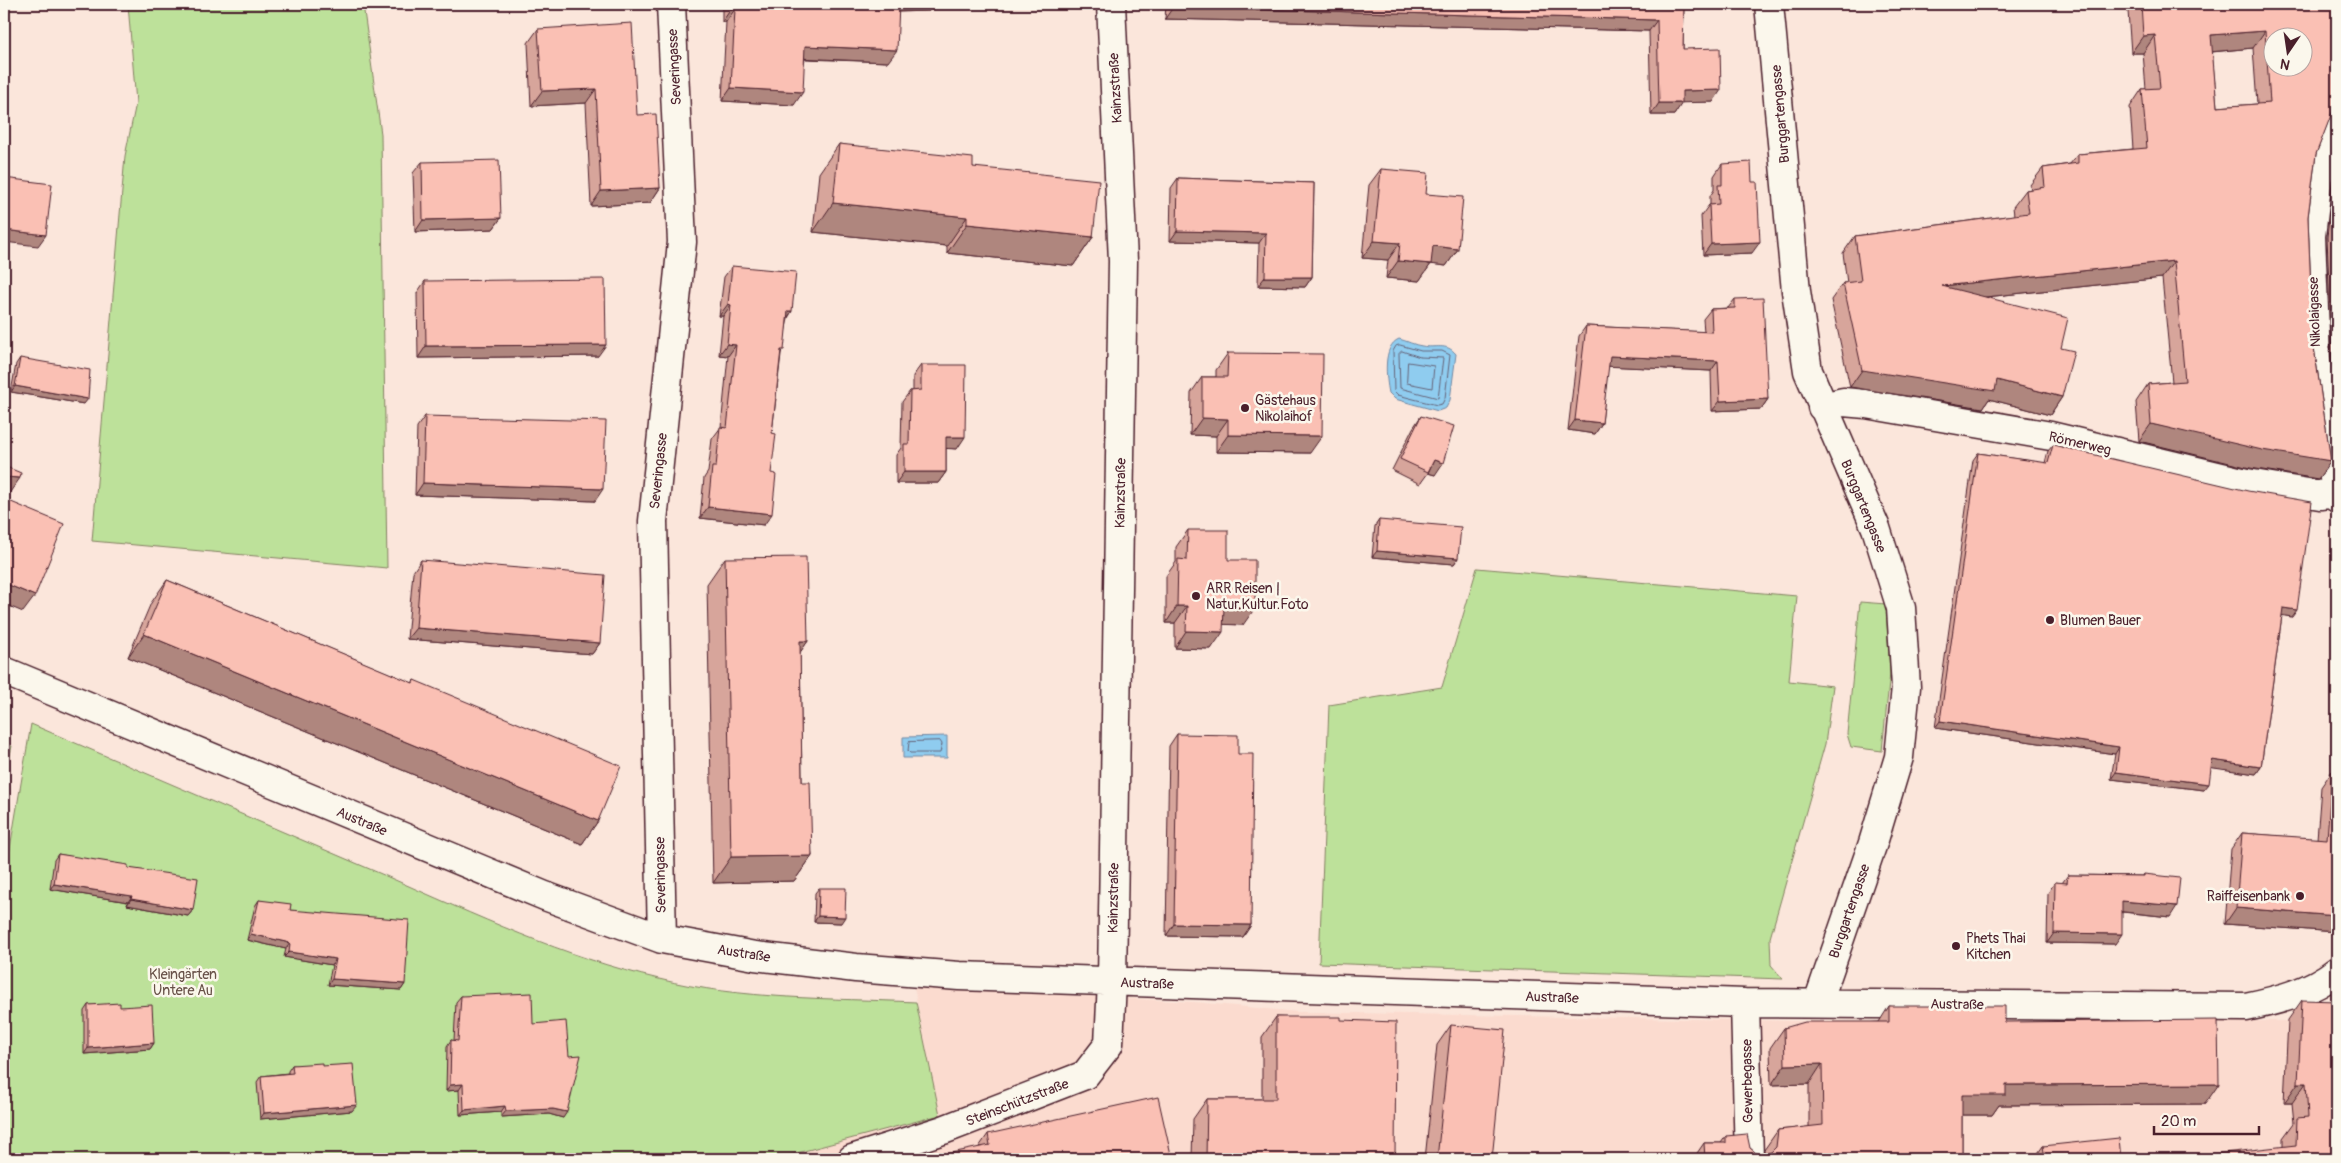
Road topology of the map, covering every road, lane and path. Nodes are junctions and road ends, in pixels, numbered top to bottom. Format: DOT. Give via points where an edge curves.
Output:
graph roads {
  1 [pos="671,4"];
  2 [pos="1111,4"];
  3 [pos="1769,4"];
  4 [pos="2337,128"];
  5 [pos="1822,407"];
  6 [pos="2337,495"];
  7 [pos="4,672"];
  8 [pos="662,938"];
  9 [pos="2337,971"];
  10 [pos="1112,982"];
  11 [pos="1818,1002"];
  12 [pos="1745,1003"];
  13 [pos="852,1159"];
  14 [pos="1749,1159"];
  1 -- 8 [label="street, Severingasse" via="682,242 653,521"];
  2 -- 10 [label="street, Kainzstraße" via="1123,261"];
  3 -- 5 [label="street, Burggartengasse" via="1796,291 1808,371"];
  4 -- 6 [label="street, Nikolaigasse" via="2318,177 2311,236 2316,358"];
  5 -- 6 [label="street, Römerweg" via="1843,402 1866,404 2052,436 2247,484"];
  5 -- 11 [label="street, Burggartengasse" via="1876,528 1901,608 1906,687 1899,757"];
  7 -- 8 [label="street, Austraße" via="545,896"];
  8 -- 10 [label="street, Austraße" via="755,956 856,968"];
  9 -- 11 [label="street, Austraße" via="2324,982 2286,998 2246,1007"];
  10 -- 12 [label="street, Austraße"];
  10 -- 13 [label="street, Steinschützstraße" via="1109,1044 1085,1075 943,1130"];
  11 -- 12 [label="street, Austraße"];
  12 -- 14 [label="street, Gewerbegasse"];
}
